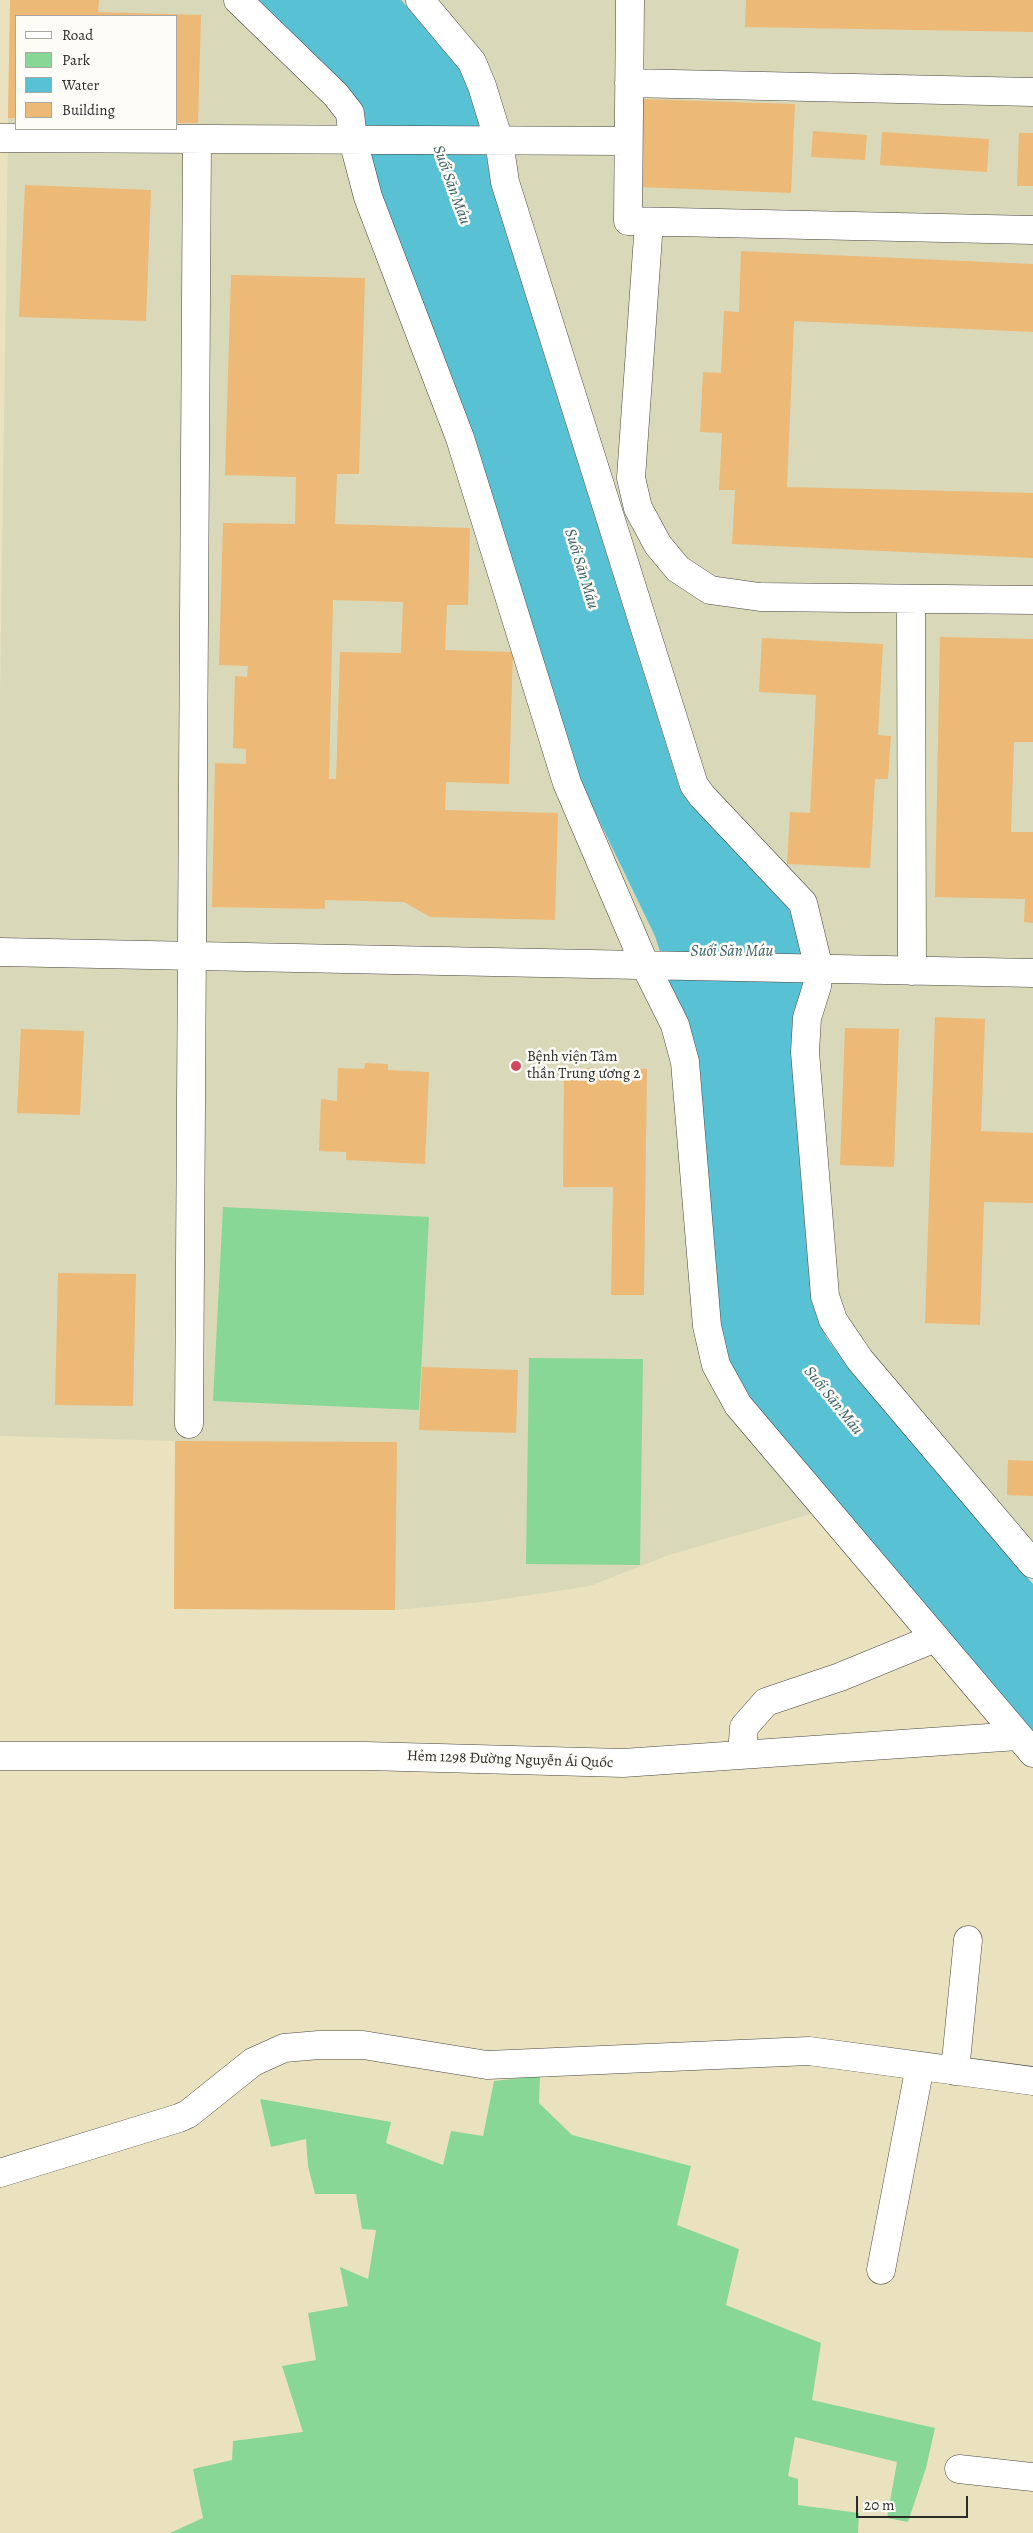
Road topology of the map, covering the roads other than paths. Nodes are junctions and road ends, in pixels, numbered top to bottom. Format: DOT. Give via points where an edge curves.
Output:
graph roads {
  1 [pos="238,0"];
  2 [pos="420,0"];
  3 [pos="630,0"];
  4 [pos="629,83"];
  5 [pos="1033,92"];
  6 [pos="0,138"];
  7 [pos="198,139"];
  8 [pos="352,140"];
  9 [pos="499,141"];
  10 [pos="628,141"];
  11 [pos="649,222"];
  12 [pos="1033,230"];
  13 [pos="911,599"];
  14 [pos="1033,600"];
  15 [pos="0,952"];
  16 [pos="192,956"];
  17 [pos="645,965"];
  18 [pos="819,969"];
  19 [pos="912,971"];
  20 [pos="1033,973"];
  21 [pos="190,1424"];
  22 [pos="1033,1564"];
  23 [pos="936,1638"];
  24 [pos="1026,1745"];
  25 [pos="742,1755"];
  26 [pos="0,1756"];
  27 [pos="968,1940"];
  28 [pos="920,2066"];
  29 [pos="955,2071"];
  30 [pos="1033,2081"];
  31 [pos="0,2173"];
  32 [pos="880,2270"];
  33 [pos="959,2469"];
  34 [pos="1033,2476"];
  1 -- 8 [label="street" via="336,95 350,114"];
  2 -- 9 [label="street" via="472,62"];
  3 -- 4 [label="street"];
  4 -- 5 [label="street"];
  4 -- 10 [label="street"];
  6 -- 7 [label="street"];
  7 -- 8 [label="street"];
  7 -- 16 [label="street"];
  8 -- 9 [label="street"];
  8 -- 17 [label="street" via="368,197 460,438 567,783"];
  9 -- 10 [label="street"];
  9 -- 18 [label="street" via="505,182 694,785 803,903"];
  10 -- 11 [label="street" via="628,221"];
  11 -- 12 [label="street"];
  11 -- 13 [label="street" via="631,478 638,508 658,545 678,569 710,590 760,597"];
  13 -- 14 [label="street"];
  13 -- 19 [label="street"];
  15 -- 16 [label="street"];
  16 -- 17 [label="street"];
  16 -- 21 [label="street"];
  17 -- 18 [label="street"];
  17 -- 23 [label="street" via="675,1025 686,1062 707,1326 716,1365 738,1405"];
  18 -- 19 [label="street"];
  18 -- 22 [label="street" via="807,1018 805,1052 825,1296 833,1320 860,1360"];
  19 -- 20 [label="street"];
  23 -- 24 [label="street"];
  23 -- 25 [label="street" via="840,1677 766,1702 744,1727"];
  24 -- 25 [label="street, Hẻm 1298 Đường Nguyễn Ái Quốc"];
  25 -- 26 [label="street, Hẻm 1298 Đường Nguyễn Ái Quốc" via="623,1763 366,1756"];
  27 -- 29 [label="street"];
  28 -- 29 [label="street"];
  28 -- 31 [label="street" via="809,2052 486,2065 363,2044 284,2048 253,2062 179,2118"];
  28 -- 32 [label="street"];
  29 -- 30 [label="street"];
  33 -- 34 [label="street"];
}
